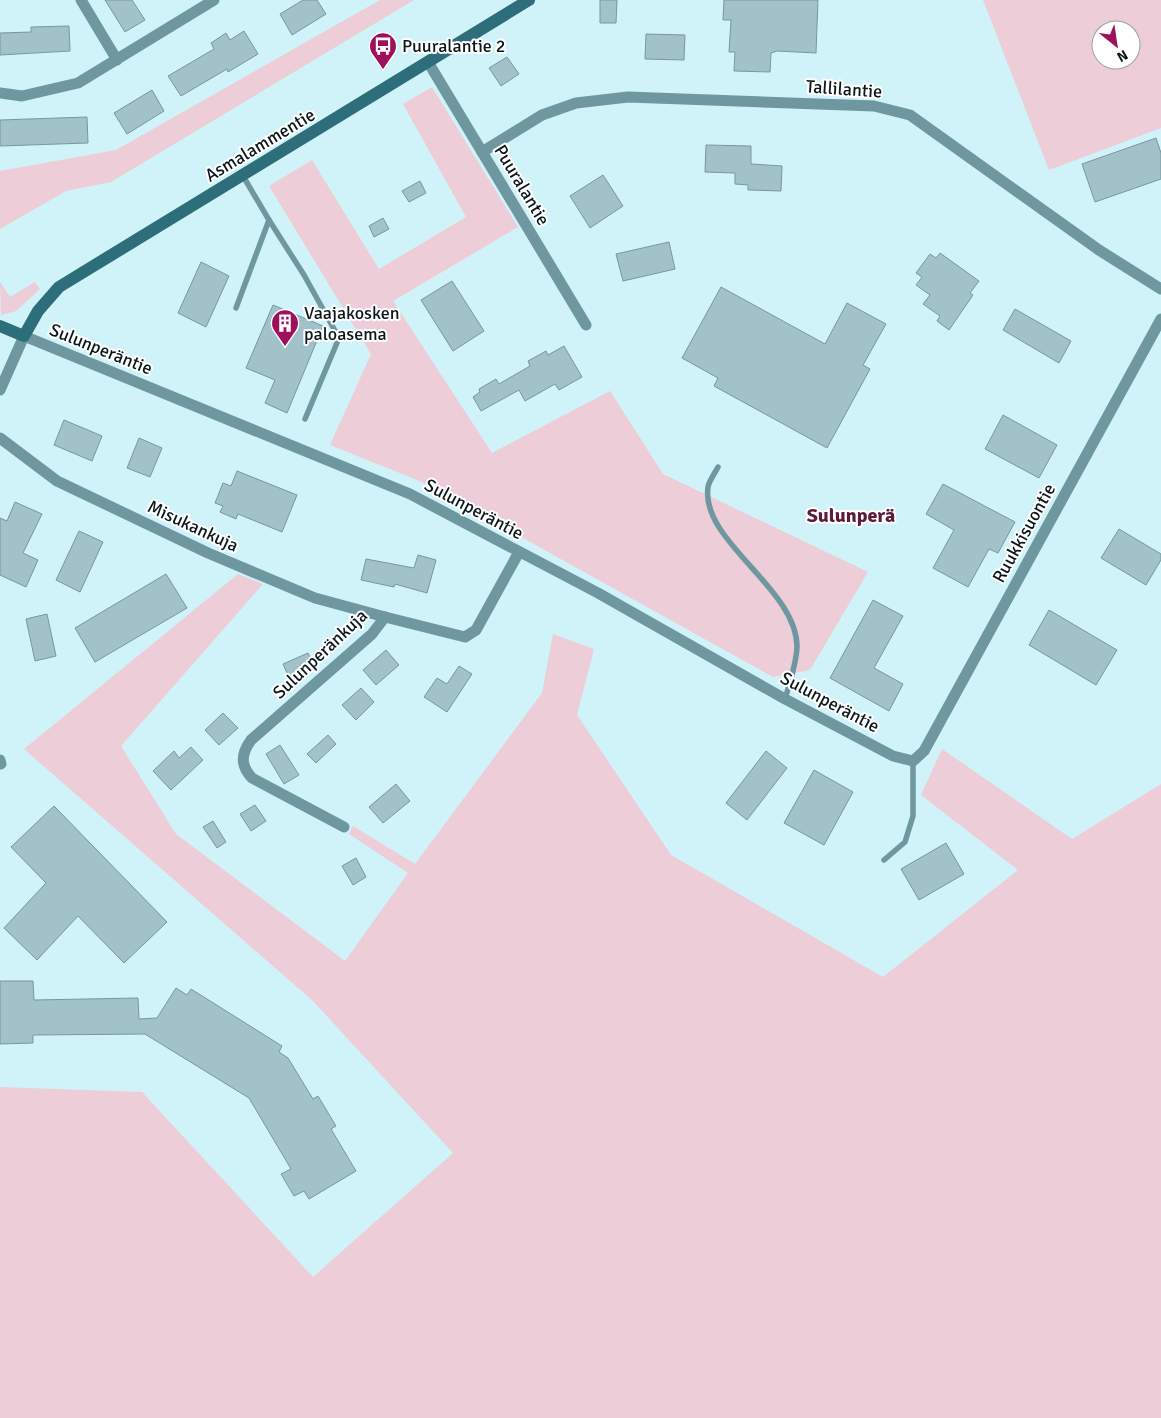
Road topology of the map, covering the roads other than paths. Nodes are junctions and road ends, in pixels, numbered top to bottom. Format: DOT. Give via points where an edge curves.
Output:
graph roads {
  1 [pos="80,0"];
  2 [pos="214,0"];
  3 [pos="529,0"];
  4 [pos="117,60"];
  5 [pos="428,62"];
  6 [pos="0,93"];
  7 [pos="482,152"];
  8 [pos="243,176"];
  9 [pos="269,220"];
  10 [pos="1161,289"];
  11 [pos="236,308"];
  12 [pos="1161,319"];
  13 [pos="586,325"];
  14 [pos="0,326"];
  15 [pos="24,336"];
  16 [pos="0,390"];
  17 [pos="305,419"];
  18 [pos="0,438"];
  19 [pos="718,467"];
  20 [pos="519,552"];
  21 [pos="385,617"];
  22 [pos="785,698"];
  23 [pos="913,761"];
  24 [pos="344,827"];
  25 [pos="884,860"];
  1 -- 4 [label="street"];
  2 -- 4 [label="street"];
  3 -- 5 [label="street, Asmalammentie"];
  4 -- 6 [label="street" via="78,83 22,96"];
  5 -- 7 [label="street, Puuralantie"];
  5 -- 8 [label="street, Asmalammentie"];
  7 -- 10 [label="street, Tallilantie" via="542,116 576,103 628,97 874,106 910,115 1098,250"];
  7 -- 13 [label="street, Puuralantie"];
  8 -- 9 [label="lane"];
  8 -- 15 [label="street, Asmalammentie" via="59,287 38,311"];
  9 -- 11 [label="lane"];
  9 -- 17 [label="lane" via="339,338"];
  12 -- 23 [label="street, Ruukkisuontie" via="924,750"];
  14 -- 15 [label="street, Sulunperäntie"];
  15 -- 16 [label="street"];
  15 -- 20 [label="street, Sulunperäntie" via="410,494"];
  18 -- 21 [label="street, Misukankuja" via="57,481 208,554 315,598"];
  19 -- 22 [label="lane" via="708,487 710,507 723,533 767,585 791,620 797,645 793,674"];
  20 -- 21 [label="street, Sulunperänkuja" via="476,630 465,637"];
  20 -- 22 [label="street, Sulunperäntie"];
  21 -- 24 [label="street, Sulunperänkuja" via="372,634 251,740 243,751 243,764 252,778"];
  22 -- 23 [label="street, Sulunperäntie" via="893,756"];
  23 -- 25 [label="lane" via="913,816 905,842"];
}
